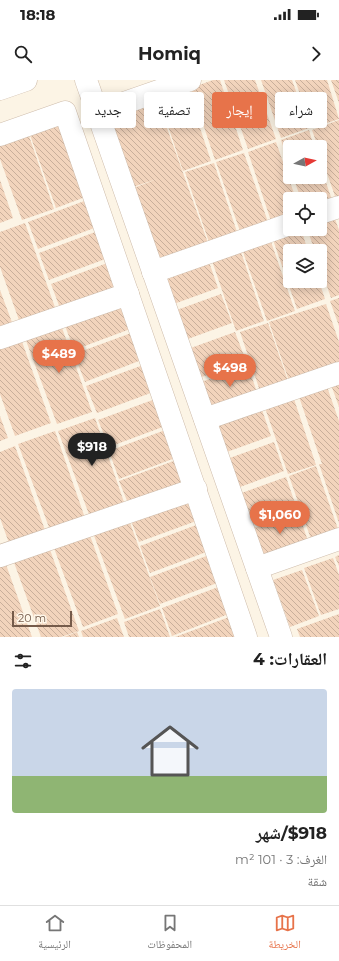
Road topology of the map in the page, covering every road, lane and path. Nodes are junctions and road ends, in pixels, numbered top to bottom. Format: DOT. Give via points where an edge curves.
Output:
graph roads {
  1 [pos="26,80"];
  2 [pos="86,80"];
  3 [pos="190,80"];
  4 [pos="0,89"];
  5 [pos="90,92"];
  6 [pos="136,99"];
  7 [pos="104,128"];
  8 [pos="0,135"];
  9 [pos="339,207"];
  10 [pos="327,211"];
  11 [pos="283,226"];
  12 [pos="154,272"];
  13 [pos="128,294"];
  14 [pos="0,338"];
  15 [pos="339,373"];
  16 [pos="205,419"];
  17 [pos="196,489"];
  18 [pos="339,539"];
  19 [pos="0,556"];
  20 [pos="257,568"];
  21 [pos="246,637"];
  22 [pos="282,637"];
  1 -- 4 [label="street"];
  2 -- 5 [label="street"];
  3 -- 6 [label="street"];
  7 -- 12 [label="street"];
  8 -- 13 [label="street" via="65,112"];
  9 -- 10 [label="street"];
  11 -- 12 [label="street"];
  12 -- 16 [label="street"];
  13 -- 14 [label="street"];
  13 -- 17 [label="street"];
  15 -- 16 [label="street"];
  16 -- 20 [label="street"];
  17 -- 19 [label="street"];
  17 -- 21 [label="street"];
  18 -- 20 [label="street"];
  20 -- 22 [label="street"];
}
